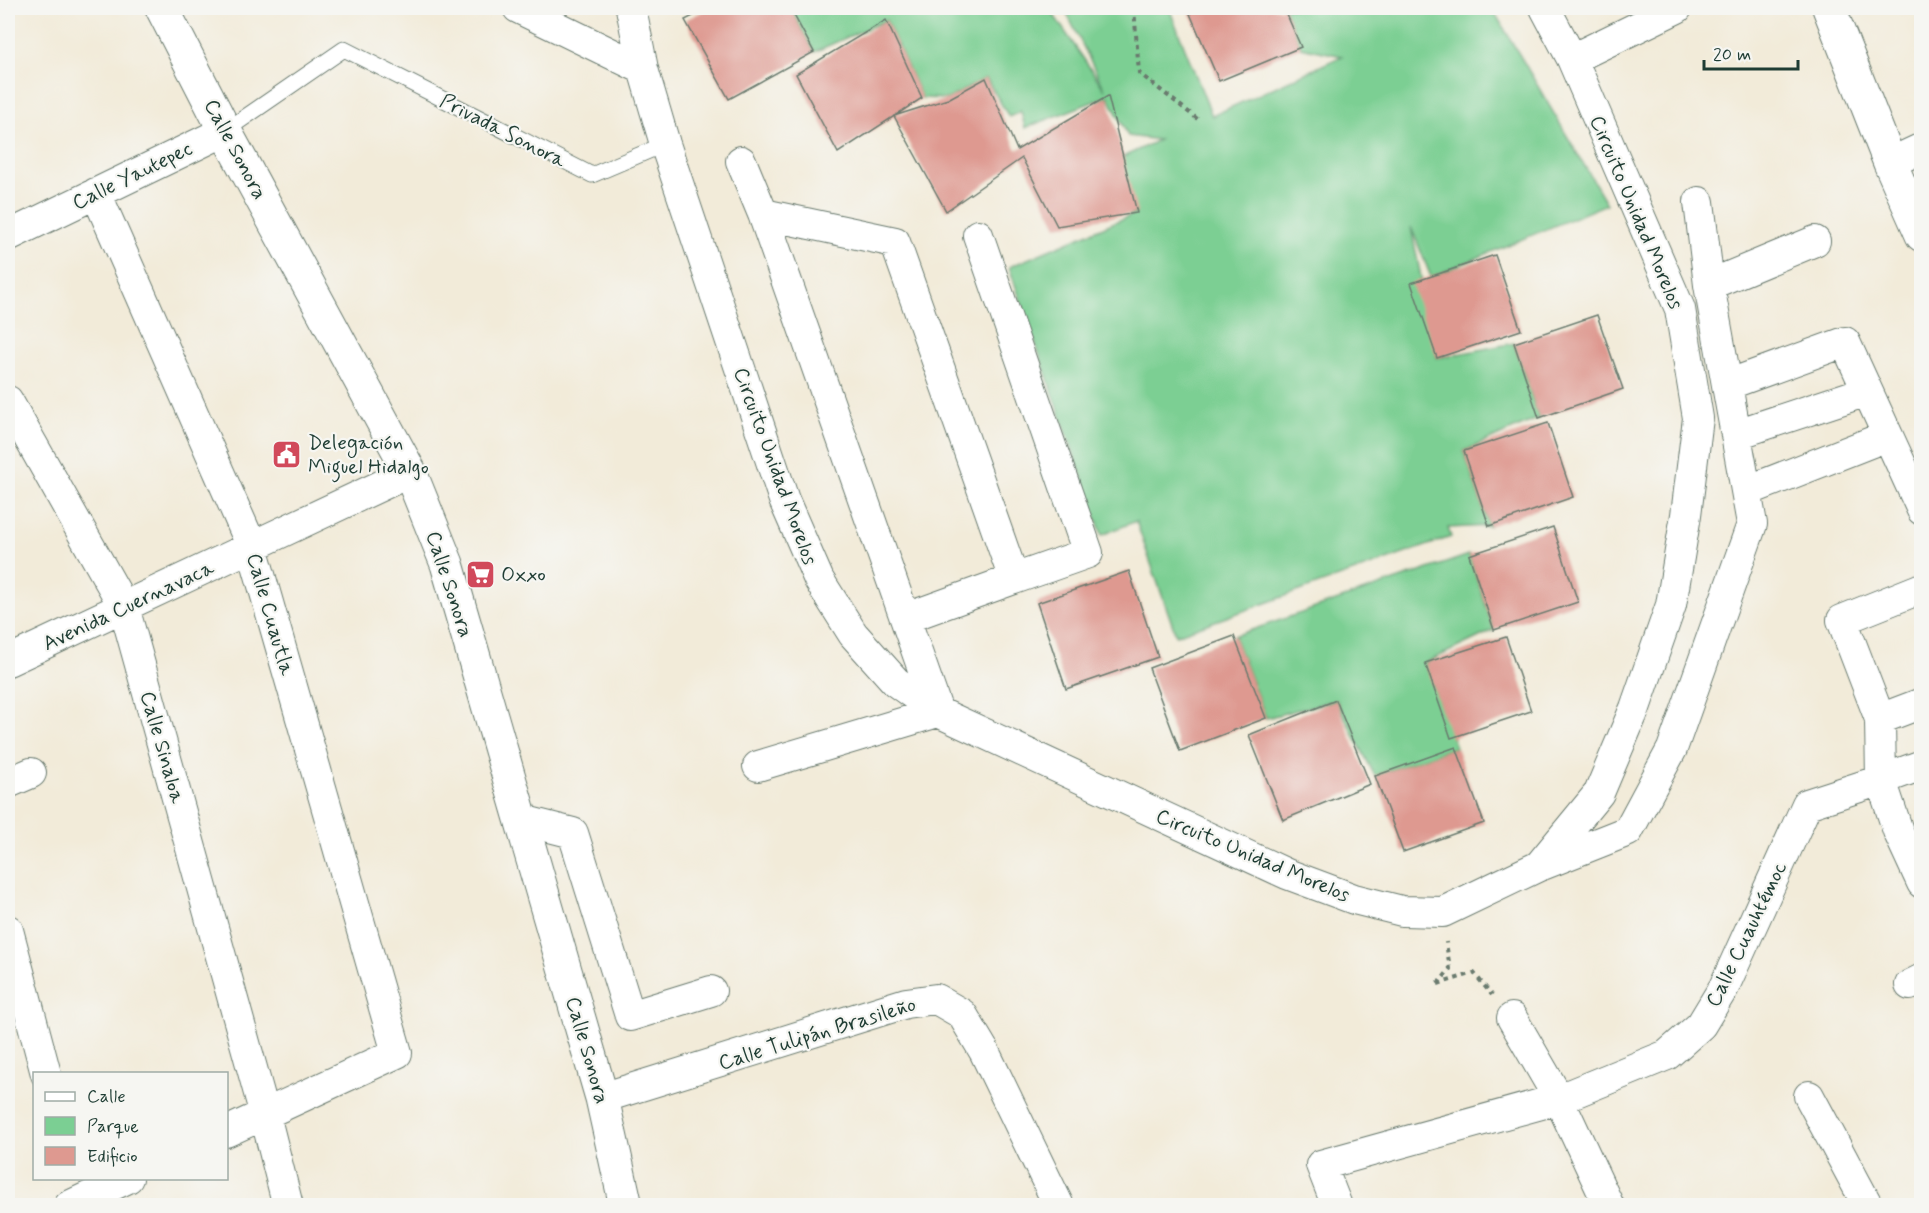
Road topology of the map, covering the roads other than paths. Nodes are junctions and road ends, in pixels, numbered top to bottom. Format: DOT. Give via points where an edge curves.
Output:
graph roads {
  1 [pos="162,8"];
  2 [pos="518,8"];
  3 [pos="631,8"];
  4 [pos="1545,8"];
  5 [pos="1677,8"];
  6 [pos="1829,8"];
  7 [pos="344,49"];
  8 [pos="1572,58"];
  9 [pos="643,69"];
  10 [pos="225,131"];
  11 [pos="665,144"];
  12 [pos="1922,148"];
  13 [pos="741,161"];
  14 [pos="1890,163"];
  15 [pos="96,193"];
  16 [pos="1699,202"];
  17 [pos="763,214"];
  18 [pos="978,235"];
  19 [pos="1922,235"];
  20 [pos="8,236"];
  21 [pos="1815,242"];
  22 [pos="1710,285"];
  23 [pos="1727,386"];
  24 [pos="1867,391"];
  25 [pos="8,401"];
  26 [pos="1737,434"];
  27 [pos="1887,436"];
  28 [pos="410,472"];
  29 [pos="1747,491"];
  30 [pos="1922,510"];
  31 [pos="252,547"];
  32 [pos="1014,579"];
  33 [pos="1922,588"];
  34 [pos="124,607"];
  35 [pos="906,618"];
  36 [pos="8,662"];
  37 [pos="1922,703"];
  38 [pos="938,712"];
  39 [pos="1880,719"];
  40 [pos="1922,765"];
  41 [pos="758,766"];
  42 [pos="1881,780"];
  43 [pos="522,820"];
  44 [pos="1910,826"];
  45 [pos="1539,866"];
  46 [pos="1920,876"];
  47 [pos="8,930"];
  48 [pos="711,991"];
  49 [pos="1512,1018"];
  50 [pos="45,1072"];
  51 [pos="1809,1096"];
  52 [pos="602,1098"];
  53 [pos="1559,1099"];
  54 [pos="265,1114"];
  55 [pos="228,1131"];
  56 [pos="125,1180"];
  57 [pos="75,1195"];
  58 [pos="288,1206"];
  59 [pos="626,1206"];
  60 [pos="1059,1206"];
  61 [pos="1337,1206"];
  62 [pos="1609,1206"];
  63 [pos="1868,1206"];
  1 -- 10 [label="street, Calle Sonora"];
  2 -- 9 [label="street"];
  3 -- 9 [label="street, Circuito Unidad Morelos"];
  4 -- 8 [label="street, Circuito Unidad Morelos"];
  5 -- 8 [label="street"];
  6 -- 14 [label="street"];
  7 -- 10 [label="lane, Calle Yautepec"];
  7 -- 11 [label="lane, Privada Sonora" via="592,176"];
  8 -- 45 [label="street, Circuito Unidad Morelos" via="1680,309 1698,418 1671,605 1635,708 1599,793"];
  9 -- 11 [label="street, Circuito Unidad Morelos"];
  10 -- 15 [label="street, Calle Yautepec"];
  10 -- 28 [label="street, Calle Sonora"];
  11 -- 38 [label="street, Circuito Unidad Morelos" via="784,500 819,580 854,634 896,682"];
  12 -- 14 [label="street"];
  13 -- 17 [label="street"];
  14 -- 19 [label="street"];
  15 -- 20 [label="street, Calle Yautepec"];
  15 -- 31 [label="street, Calle Cuautla"];
  16 -- 22 [label="street"];
  17 -- 32 [label="street" via="895,242"];
  17 -- 35 [label="street"];
  18 -- 32 [label="street" via="1088,553"];
  21 -- 22 [label="street"];
  22 -- 23 [label="street"];
  23 -- 24 [label="street" via="1845,342"];
  23 -- 26 [label="street"];
  24 -- 26 [label="street"];
  24 -- 27 [label="street"];
  25 -- 34 [label="street, Calle Sinaloa"];
  26 -- 29 [label="street"];
  27 -- 29 [label="street"];
  27 -- 30 [label="street"];
  28 -- 31 [label="street, Avenida Cuernavaca"];
  28 -- 43 [label="street, Calle Sonora" via="447,564"];
  29 -- 45 [label="street" via="1752,524 1672,749 1628,831"];
  31 -- 34 [label="street, Avenida Cuernavaca"];
  31 -- 54 [label="street, Calle Cuautla" via="397,1053"];
  32 -- 35 [label="street"];
  33 -- 39 [label="street" via="1842,620"];
  34 -- 36 [label="street, Avenida Cuernavaca"];
  34 -- 54 [label="street, Calle Sinaloa"];
  35 -- 38 [label="street"];
  37 -- 39 [label="street"];
  38 -- 41 [label="street"];
  38 -- 45 [label="street, Circuito Unidad Morelos" via="1287,874 1354,899 1402,911 1443,912"];
  39 -- 42 [label="street"];
  40 -- 42 [label="street, Calle Cuauhtémoc"];
  42 -- 44 [label="street"];
  42 -- 53 [label="street, Calle Cuauhtémoc" via="1807,804 1724,987 1701,1025 1667,1055"];
  43 -- 48 [label="street" via="573,833 630,1016"];
  43 -- 52 [label="street, Calle Sonora"];
  44 -- 46 [label="street"];
  47 -- 50 [label="street"];
  49 -- 53 [label="street"];
  51 -- 63 [label="street"];
  52 -- 59 [label="street, Calle Sonora"];
  52 -- 60 [label="street, Calle Tulipán Brasileño" via="906,1003 936,999 962,1014 968,1023"];
  53 -- 61 [label="street, Calle Cuauhtémoc" via="1321,1165"];
  53 -- 62 [label="street"];
  54 -- 55 [label="street"];
  54 -- 58 [label="street, Calle Sinaloa"];
  56 -- 57 [label="street"];
}
